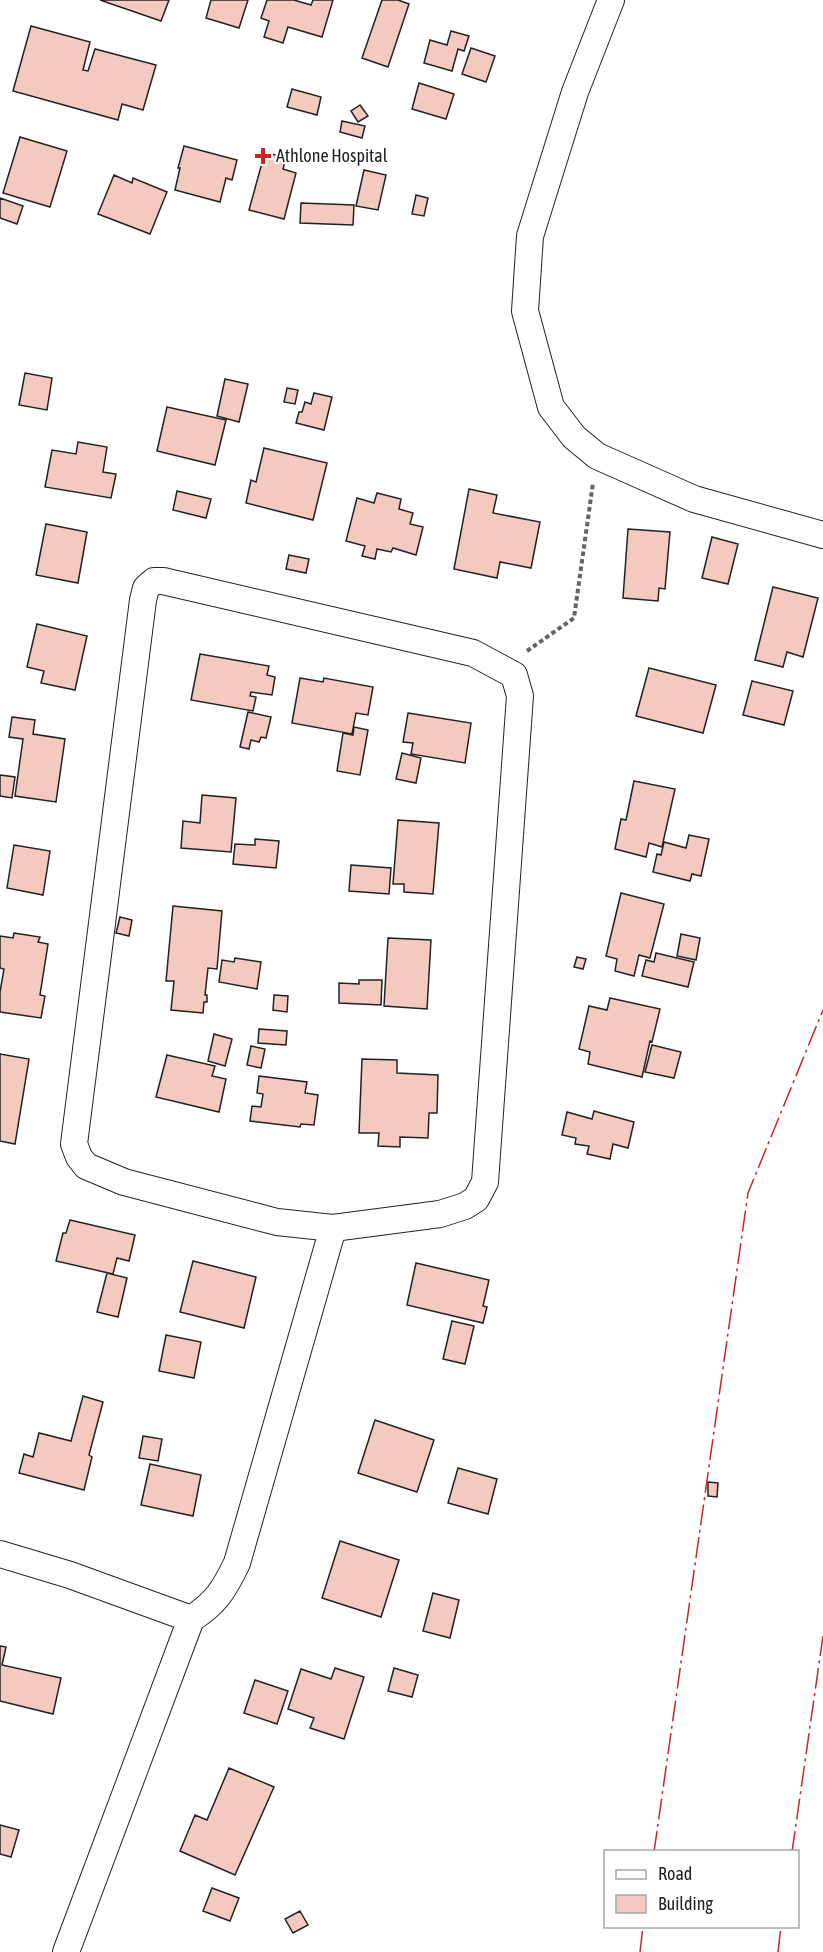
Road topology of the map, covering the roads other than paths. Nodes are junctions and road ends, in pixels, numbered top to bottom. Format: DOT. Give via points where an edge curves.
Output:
graph roads {
  1 [pos="610,0"];
  2 [pos="823,535"];
  3 [pos="333,1228"];
  4 [pos="0,1554"];
  5 [pos="191,1619"];
  6 [pos="66,1952"];
  1 -- 2 [label="street" via="575,92 530,236 525,311 551,407 574,437 597,456 694,499"];
  3 -- 3 [label="street" via="277,1222 116,1179 86,1166 74,1144 142,600 146,588 154,581 473,653 514,675 520,696 485,1182 476,1199 440,1214"];
  3 -- 5 [label="street" via="237,1563 210,1607"];
  4 -- 5 [label="street"];
  5 -- 6 [label="street"];
}
